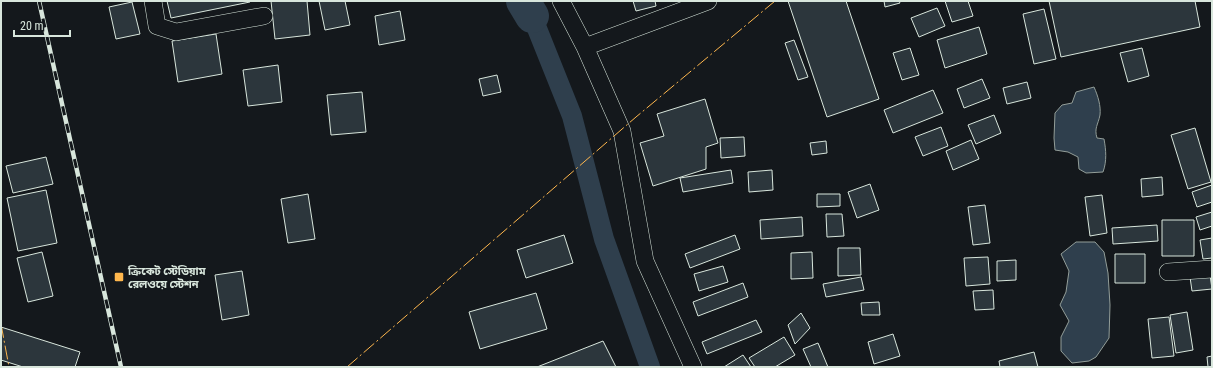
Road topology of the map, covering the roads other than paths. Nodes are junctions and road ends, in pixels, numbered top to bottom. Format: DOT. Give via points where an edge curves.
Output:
graph roads {
  1 [pos="153,1"];
  2 [pos="561,1"];
  3 [pos="708,1"];
  4 [pos="264,16"];
  5 [pos="585,47"];
  6 [pos="1212,269"];
  7 [pos="1168,272"];
  8 [pos="693,367"];
  1 -- 4 [label="street" via="157,26 176,32"];
  2 -- 5 [label="street"];
  3 -- 5 [label="street"];
  5 -- 8 [label="street" via="622,131 645,261"];
  6 -- 7 [label="street"];
}
